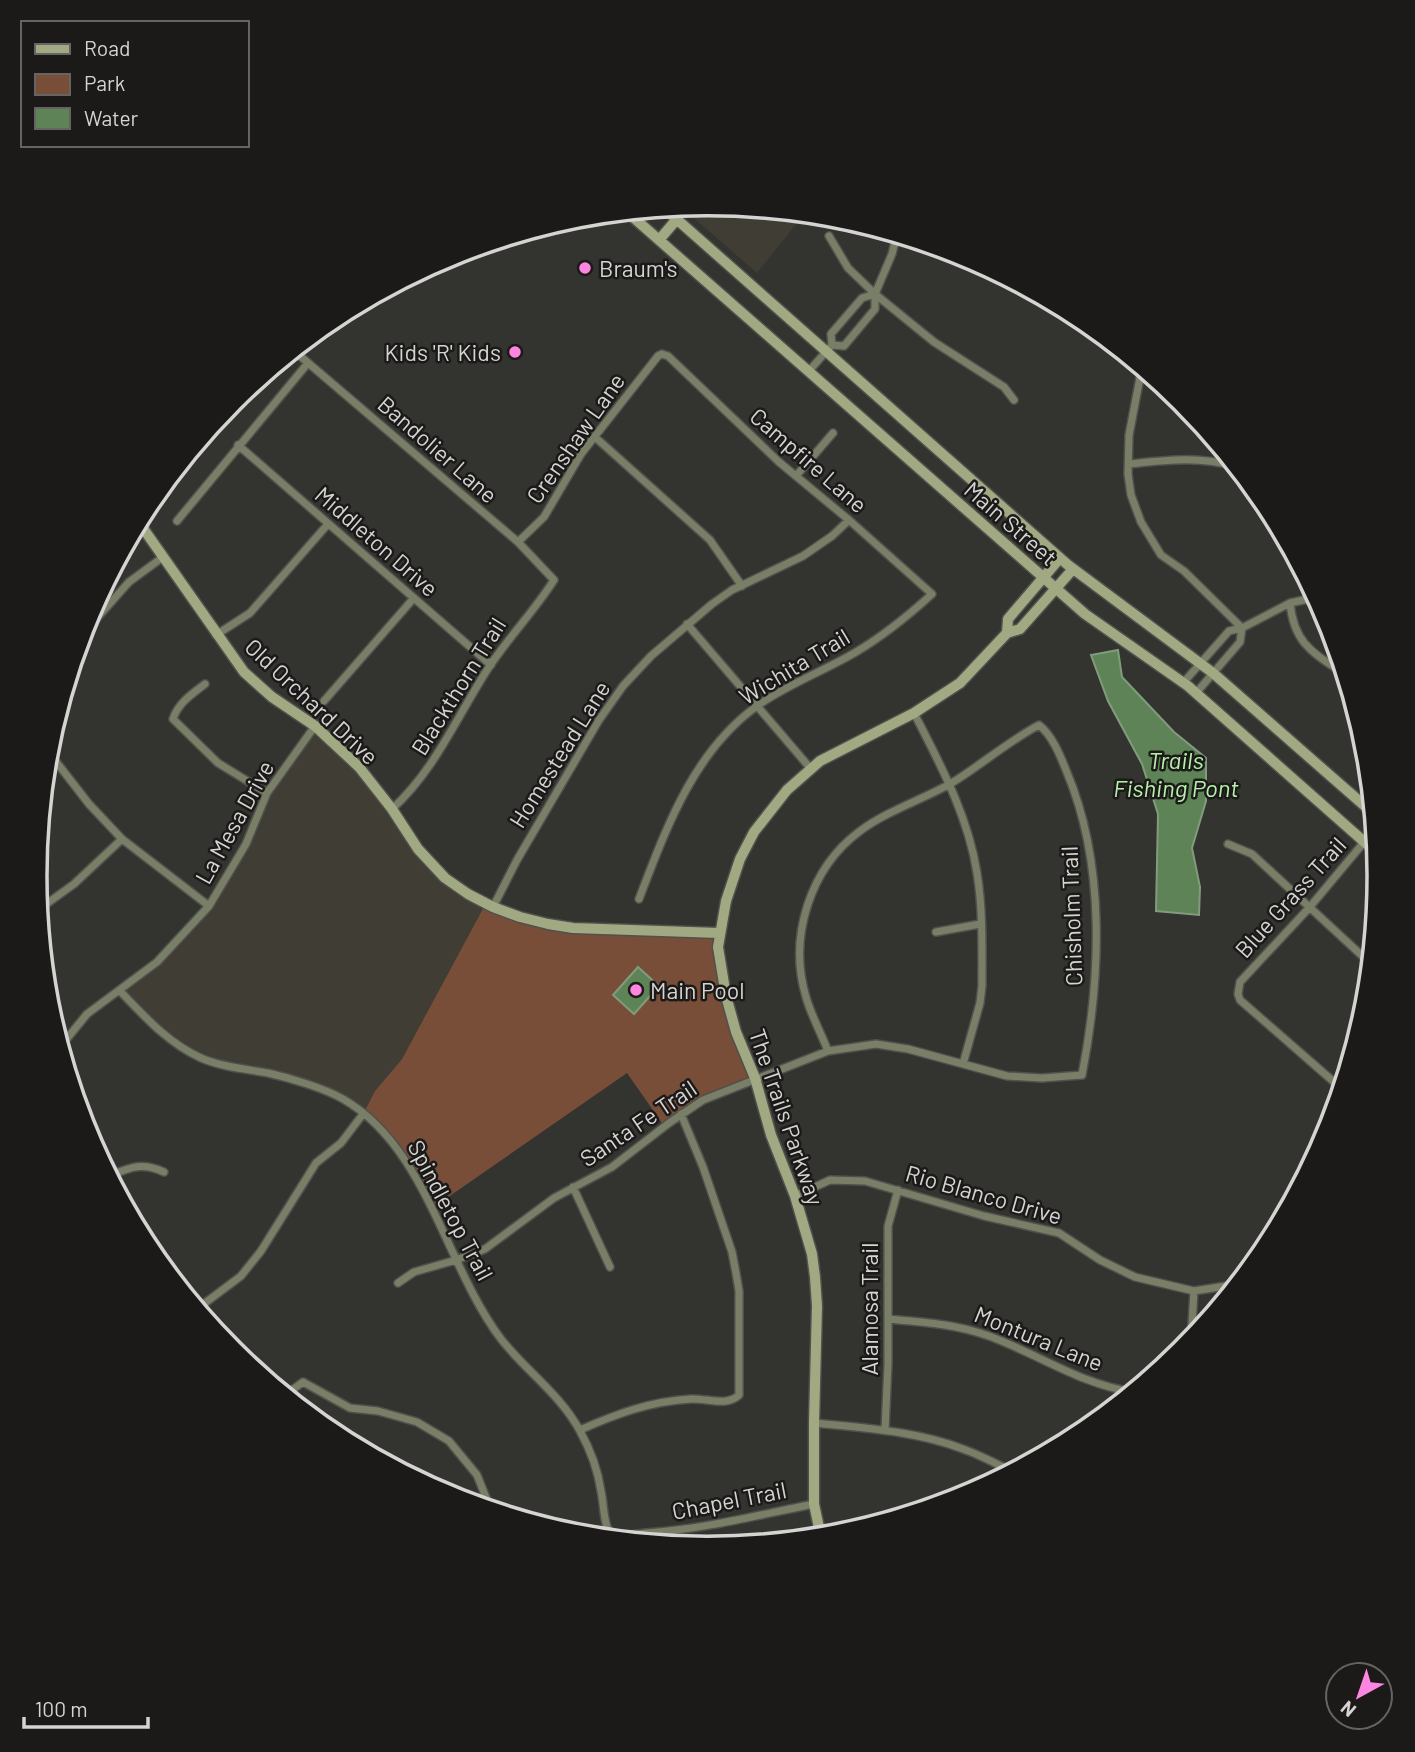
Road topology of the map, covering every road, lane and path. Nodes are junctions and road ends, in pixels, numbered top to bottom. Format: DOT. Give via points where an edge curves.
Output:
graph roads {
  1 [pos="674,217"];
  2 [pos="677,219"];
  3 [pos="636,220"];
  4 [pos="829,236"];
  5 [pos="659,240"];
  6 [pos="895,243"];
  7 [pos="875,294"];
  8 [pos="828,349"];
  9 [pos="662,354"];
  10 [pos="301,357"];
  11 [pos="308,363"];
  12 [pos="808,372"];
  13 [pos="1140,378"];
  14 [pos="1014,400"];
  15 [pos="833,433"];
  16 [pos="595,437"];
  17 [pos="239,444"];
  18 [pos="1222,463"];
  19 [pos="1129,464"];
  20 [pos="796,476"];
  21 [pos="849,520"];
  22 [pos="177,521"];
  23 [pos="328,524"];
  24 [pos="145,531"];
  25 [pos="518,542"];
  26 [pos="163,557"];
  27 [pos="1060,558"];
  28 [pos="1073,569"];
  29 [pos="1044,578"];
  30 [pos="554,580"];
  31 [pos="742,586"];
  32 [pos="1056,589"];
  33 [pos="932,594"];
  34 [pos="413,599"];
  35 [pos="1307,599"];
  36 [pos="1290,603"];
  37 [pos="103,612"];
  38 [pos="687,624"];
  39 [pos="1242,628"];
  40 [pos="1007,633"];
  41 [pos="216,635"];
  42 [pos="1200,663"];
  43 [pos="491,665"];
  44 [pos="1334,667"];
  45 [pos="1213,673"];
  46 [pos="1183,683"];
  47 [pos="205,684"];
  48 [pos="1196,694"];
  49 [pos="324,701"];
  50 [pos="757,706"];
  51 [pos="914,713"];
  52 [pos="315,726"];
  53 [pos="57,764"];
  54 [pos="811,769"];
  55 [pos="950,784"];
  56 [pos="268,793"];
  57 [pos="1363,805"];
  58 [pos="392,809"];
  59 [pos="122,839"];
  60 [pos="1366,839"];
  61 [pos="1364,842"];
  62 [pos="1228,844"];
  63 [pos="1367,844"];
  64 [pos="639,899"];
  65 [pos="48,903"];
  66 [pos="209,906"];
  67 [pos="494,907"];
  68 [pos="1309,908"];
  69 [pos="980,924"];
  70 [pos="936,932"];
  71 [pos="719,933"];
  72 [pos="1363,956"];
  73 [pos="120,991"];
  74 [pos="68,1038"];
  75 [pos="828,1051"];
  76 [pos="963,1064"];
  77 [pos="1082,1075"];
  78 [pos="755,1078"];
  79 [pos="1335,1083"];
  80 [pos="363,1114"];
  81 [pos="681,1114"];
  82 [pos="117,1172"];
  83 [pos="164,1172"];
  84 [pos="573,1187"];
  85 [pos="898,1190"];
  86 [pos="795,1196"];
  87 [pos="456,1260"];
  88 [pos="610,1267"];
  89 [pos="398,1283"];
  90 [pos="1224,1286"];
  91 [pos="1194,1291"];
  92 [pos="205,1303"];
  93 [pos="888,1319"];
  94 [pos="1192,1324"];
  95 [pos="293,1389"];
  96 [pos="1122,1389"];
  97 [pos="814,1423"];
  98 [pos="580,1430"];
  99 [pos="885,1430"];
  100 [pos="1002,1467"];
  101 [pos="486,1498"];
  102 [pos="814,1504"];
  103 [pos="819,1527"];
  104 [pos="608,1529"];
  105 [pos="641,1533"];
  1 -- 2 [label="street, Main Street"];
  2 -- 5 [label="street"];
  2 -- 8 [label="street, Main Street"];
  3 -- 5 [label="street, Main Street"];
  4 -- 7 [label="street" via="848,268"];
  5 -- 12 [label="street, Main Street"];
  6 -- 7 [label="street"];
  7 -- 8 [label="street" via="862,298 831,334"];
  7 -- 8 [label="street" via="875,309 844,346"];
  7 -- 14 [label="street" via="934,342 1004,387"];
  8 -- 12 [label="street"];
  8 -- 27 [label="street, Main Street"];
  9 -- 16 [label="street, Crenshaw Lane"];
  9 -- 20 [label="street, Campfire Lane"];
  10 -- 11 [label="street, Bandolier Lane"];
  11 -- 17 [label="street"];
  11 -- 25 [label="street, Bandolier Lane"];
  12 -- 29 [label="street, Main Street"];
  13 -- 19 [label="street" via="1129,435"];
  15 -- 20 [label="street"];
  16 -- 25 [label="street, Crenshaw Lane" via="544,517"];
  16 -- 31 [label="street" via="710,540"];
  17 -- 22 [label="street"];
  17 -- 23 [label="street, Middleton Drive"];
  18 -- 19 [label="street" via="1189,458"];
  19 -- 39 [label="street" via="1131,495 1154,547"];
  20 -- 21 [label="street, Campfire Lane"];
  21 -- 31 [label="street, Homestead Lane" via="803,556"];
  21 -- 33 [label="street, Campfire Lane"];
  23 -- 34 [label="street, Middleton Drive"];
  23 -- 41 [label="street" via="250,613"];
  24 -- 26 [label="street, Old Orchard Drive"];
  25 -- 30 [label="street, Bandolier Lane"];
  26 -- 37 [label="street" via="130,582"];
  26 -- 41 [label="street, Old Orchard Drive"];
  27 -- 28 [label="street, Main Street"];
  27 -- 29 [label="street, The Trails Parkway"];
  28 -- 32 [label="street, The Trails Parkway"];
  28 -- 42 [label="street, Main Street"];
  29 -- 32 [label="street, Main Street"];
  29 -- 40 [label="street, The Trails Parkway" via="1008,620"];
  30 -- 43 [label="street, Blackthorn Trail"];
  31 -- 38 [label="street, Homestead Lane"];
  32 -- 40 [label="street, The Trails Parkway" via="1020,629"];
  32 -- 46 [label="street, Main Street"];
  33 -- 50 [label="street, Wichita Trail" via="856,652"];
  34 -- 43 [label="street, Middleton Drive"];
  34 -- 49 [label="street"];
  35 -- 36 [label="street"];
  36 -- 39 [label="street"];
  36 -- 44 [label="street" via="1292,621 1304,645"];
  38 -- 50 [label="street"];
  38 -- 67 [label="street, Homestead Lane" via="623,686 599,720"];
  39 -- 42 [label="street" via="1229,631"];
  39 -- 45 [label="street" via="1240,642"];
  40 -- 51 [label="street, The Trails Parkway" via="960,683"];
  41 -- 52 [label="street, Old Orchard Drive" via="244,672"];
  42 -- 45 [label="street, Main Street"];
  42 -- 46 [label="street"];
  43 -- 58 [label="street, Blackthorn Trail" via="435,760"];
  45 -- 48 [label="street"];
  45 -- 57 [label="street, Main Street"];
  46 -- 48 [label="street, Main Street"];
  47 -- 56 [label="street" via="187,698 173,719 218,763"];
  48 -- 61 [label="street, Main Street"];
  50 -- 54 [label="street"];
  50 -- 64 [label="street, Wichita Trail" via="710,753 687,787"];
  51 -- 54 [label="street, The Trails Parkway"];
  51 -- 55 [label="street"];
  52 -- 56 [label="street, La Mesa Drive"];
  52 -- 58 [label="street, Old Orchard Drive" via="359,768"];
  53 -- 59 [label="street"];
  54 -- 71 [label="street, The Trails Parkway" via="787,790 754,832 731,881"];
  55 -- 69 [label="street" via="977,870"];
  55 -- 75 [label="street" via="862,829 837,853 810,898 799,942 800,971"];
  55 -- 77 [label="street, Chisholm Trail" via="1039,725 1058,752 1080,802 1091,855 1094,989"];
  56 -- 66 [label="street, La Mesa Drive" via="246,844"];
  58 -- 67 [label="street, Old Orchard Drive" via="418,849 445,878"];
  59 -- 65 [label="street"];
  59 -- 66 [label="street"];
  60 -- 61 [label="street, Blue Grass Trail"];
  61 -- 63 [label="street, Main Street"];
  61 -- 68 [label="street, Blue Grass Trail"];
  62 -- 68 [label="street" via="1252,854"];
  66 -- 73 [label="street, La Mesa Drive" via="157,962"];
  67 -- 71 [label="street, Old Orchard Drive" via="573,928"];
  68 -- 72 [label="street"];
  68 -- 79 [label="street, Blue Grass Trail" via="1240,982 1238,994"];
  69 -- 70 [label="street"];
  69 -- 76 [label="street" via="980,1003"];
  71 -- 78 [label="street, The Trails Parkway" via="722,981"];
  73 -- 74 [label="street, La Mesa Drive" via="87,1014"];
  73 -- 80 [label="street, Spindletop Trail" via="152,1025 203,1059 302,1084 342,1099"];
  75 -- 76 [label="street, Santa Fe Trail" via="876,1044"];
  75 -- 78 [label="street, Santa Fe Trail"];
  76 -- 77 [label="street, Santa Fe Trail" via="1007,1076"];
  78 -- 81 [label="street, Santa Fe Trail"];
  78 -- 86 [label="street, The Trails Parkway"];
  80 -- 87 [label="street, Spindletop Trail" via="407,1162"];
  80 -- 92 [label="street" via="341,1143 316,1163 241,1276"];
  81 -- 84 [label="street, Santa Fe Trail" via="612,1167"];
  81 -- 98 [label="street" via="732,1252 739,1292 740,1391 729,1401 692,1399 635,1407"];
  82 -- 83 [label="street" via="148,1165"];
  84 -- 87 [label="street, Santa Fe Trail" via="485,1249"];
  84 -- 88 [label="street"];
  85 -- 86 [label="street, Rio Blanco Drive" via="841,1179"];
  85 -- 91 [label="street, Rio Blanco Drive" via="1052,1231 1135,1278"];
  85 -- 93 [label="street, Alamosa Trail" via="888,1226"];
  86 -- 97 [label="street, The Trails Parkway" via="816,1286"];
  87 -- 89 [label="street, Santa Fe Trail" via="414,1272"];
  87 -- 98 [label="street, Spindletop Trail" via="501,1339"];
  90 -- 91 [label="street, Rio Blanco Drive"];
  91 -- 94 [label="street"];
  93 -- 96 [label="street, Montura Lane" via="964,1328 1080,1379"];
  93 -- 99 [label="street, Alamosa Trail"];
  95 -- 101 [label="street" via="303,1382 350,1408 417,1422 449,1441 477,1475"];
  97 -- 99 [label="street"];
  97 -- 102 [label="street, The Trails Parkway"];
  98 -- 104 [label="street, Spindletop Trail" via="597,1475"];
  99 -- 100 [label="street" via="963,1449"];
  102 -- 103 [label="street, The Trails Parkway"];
  102 -- 105 [label="street, Chapel Trail" via="719,1525"];
}
